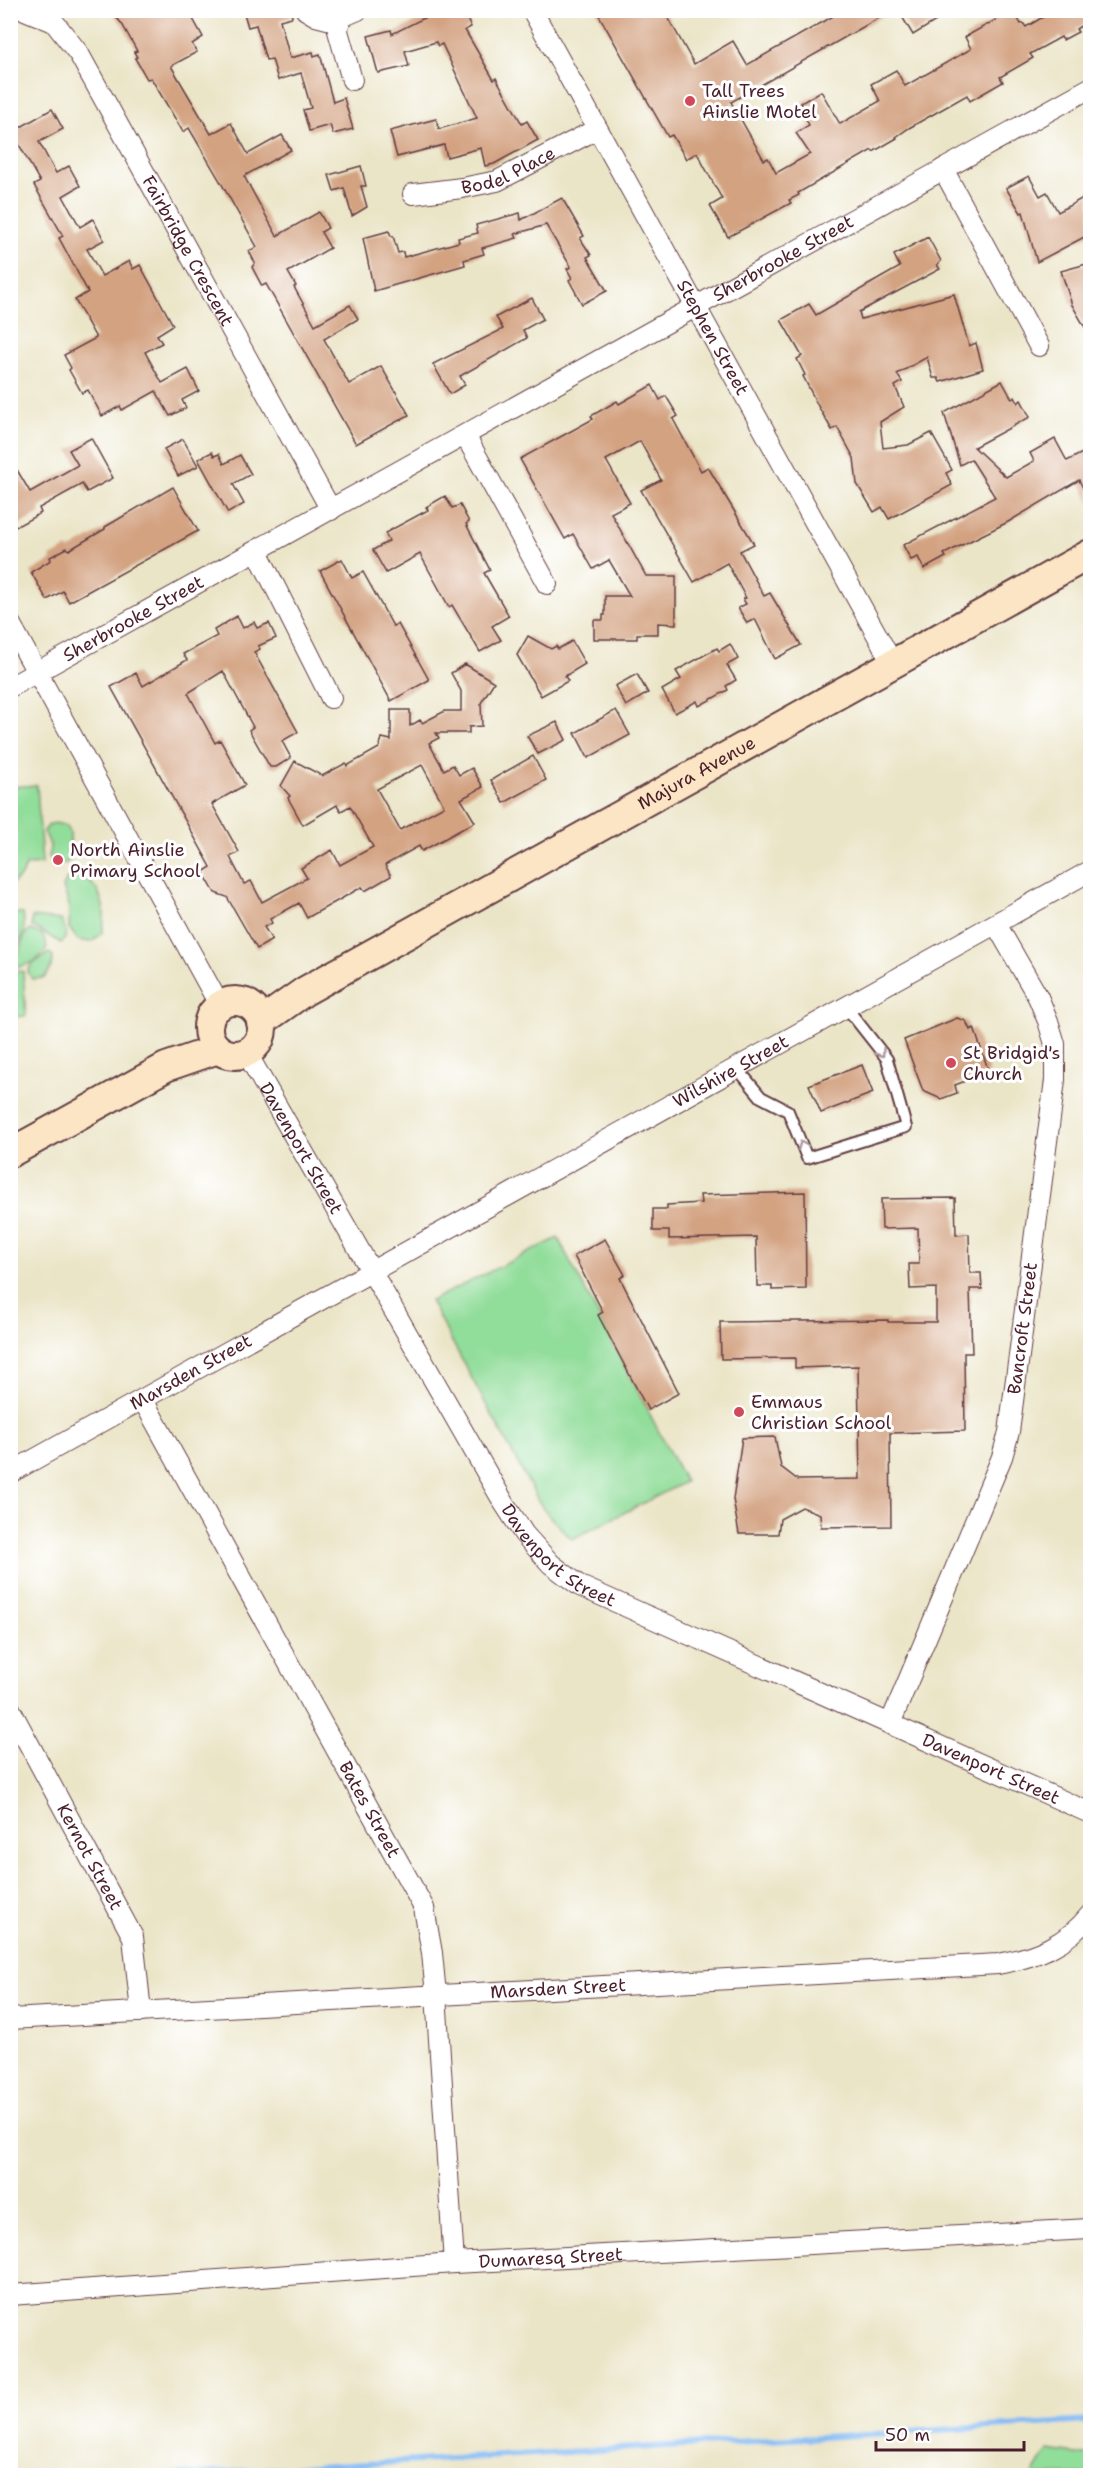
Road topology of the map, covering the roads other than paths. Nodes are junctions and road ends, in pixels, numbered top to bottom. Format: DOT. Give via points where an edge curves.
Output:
graph roads {
  1 [pos="26,10"];
  2 [pos="306,10"];
  3 [pos="358,10"];
  4 [pos="532,10"];
  5 [pos="339,22"];
  6 [pos="352,80"];
  7 [pos="1090,87"];
  8 [pos="597,129"];
  9 [pos="943,169"];
  10 [pos="413,194"];
  11 [pos="696,307"];
  12 [pos="1039,346"];
  13 [pos="465,435"];
  14 [pos="331,510"];
  15 [pos="257,550"];
  16 [pos="1090,554"];
  17 [pos="548,584"];
  18 [pos="10,623"];
  19 [pos="893,664"];
  20 [pos="37,672"];
  21 [pos="10,687"];
  22 [pos="331,698"];
  23 [pos="1090,871"];
  24 [pos="996,924"];
  25 [pos="846,1007"];
  26 [pos="230,1022"];
  27 [pos="246,1052"];
  28 [pos="737,1068"];
  29 [pos="10,1153"];
  30 [pos="371,1271"];
  31 [pos="143,1400"];
  32 [pos="10,1473"];
  33 [pos="10,1709"];
  34 [pos="890,1724"];
  35 [pos="1090,1813"];
  36 [pos="1090,1915"];
  37 [pos="436,1995"];
  38 [pos="141,2012"];
  39 [pos="10,2019"];
  40 [pos="1090,2229"];
  41 [pos="454,2263"];
  42 [pos="10,2295"];
  1 -- 14 [label="street, Fairbridge Crescent" via="54,22 79,54"];
  2 -- 5 [label="street"];
  3 -- 5 [label="street"];
  4 -- 8 [label="street, Stephen Street"];
  5 -- 6 [label="street"];
  7 -- 9 [label="street, Sherbrooke Street"];
  8 -- 10 [label="street, Bodel Place" via="496,181"];
  8 -- 11 [label="street, Stephen Street"];
  9 -- 11 [label="street, Sherbrooke Street"];
  9 -- 12 [label="street"];
  11 -- 13 [label="street, Sherbrooke Street"];
  11 -- 19 [label="street, Stephen Street"];
  13 -- 14 [label="street, Sherbrooke Street"];
  13 -- 17 [label="street"];
  14 -- 15 [label="street, Sherbrooke Street"];
  15 -- 20 [label="street, Sherbrooke Street"];
  15 -- 22 [label="street"];
  16 -- 19 [label="main road, Majura Avenue"];
  18 -- 20 [label="street"];
  19 -- 26 [label="main road, Majura Avenue" via="304,991"];
  20 -- 21 [label="street, Sherbrooke Street"];
  20 -- 26 [label="street"];
  23 -- 24 [label="street, Wilshire Street"];
  24 -- 25 [label="street, Wilshire Street"];
  24 -- 34 [label="street, Bancroft Street" via="1038,997 1055,1044 1055,1080 1009,1432"];
  25 -- 28 [label="street, Wilshire Street"];
  25 -- 28 [label="lane, one-way" via="887,1059 906,1127 807,1158 788,1111 761,1097"];
  26 -- 27 [label="main road" via="231,1055"];
  26 -- 29 [label="main road, Majura Avenue" via="166,1067"];
  27 -- 30 [label="street, Davenport Street"];
  28 -- 30 [label="street, Wilshire Street"];
  30 -- 31 [label="street, Marsden Street"];
  30 -- 34 [label="street, Davenport Street" via="504,1503 550,1564 580,1586"];
  31 -- 32 [label="street, Marsden Street"];
  31 -- 37 [label="street, Bates Street" via="424,1908"];
  33 -- 38 [label="street, Kernot Street" via="133,1937"];
  34 -- 35 [label="street, Davenport Street"];
  36 -- 37 [label="street, Marsden Street" via="1055,1946 1022,1960 998,1964"];
  37 -- 38 [label="street, Marsden Street"];
  37 -- 41 [label="street, Bates Street"];
  38 -- 39 [label="street, Marsden Street"];
  40 -- 41 [label="street, Dumaresq Street"];
  41 -- 42 [label="street, Dumaresq Street"];
}
